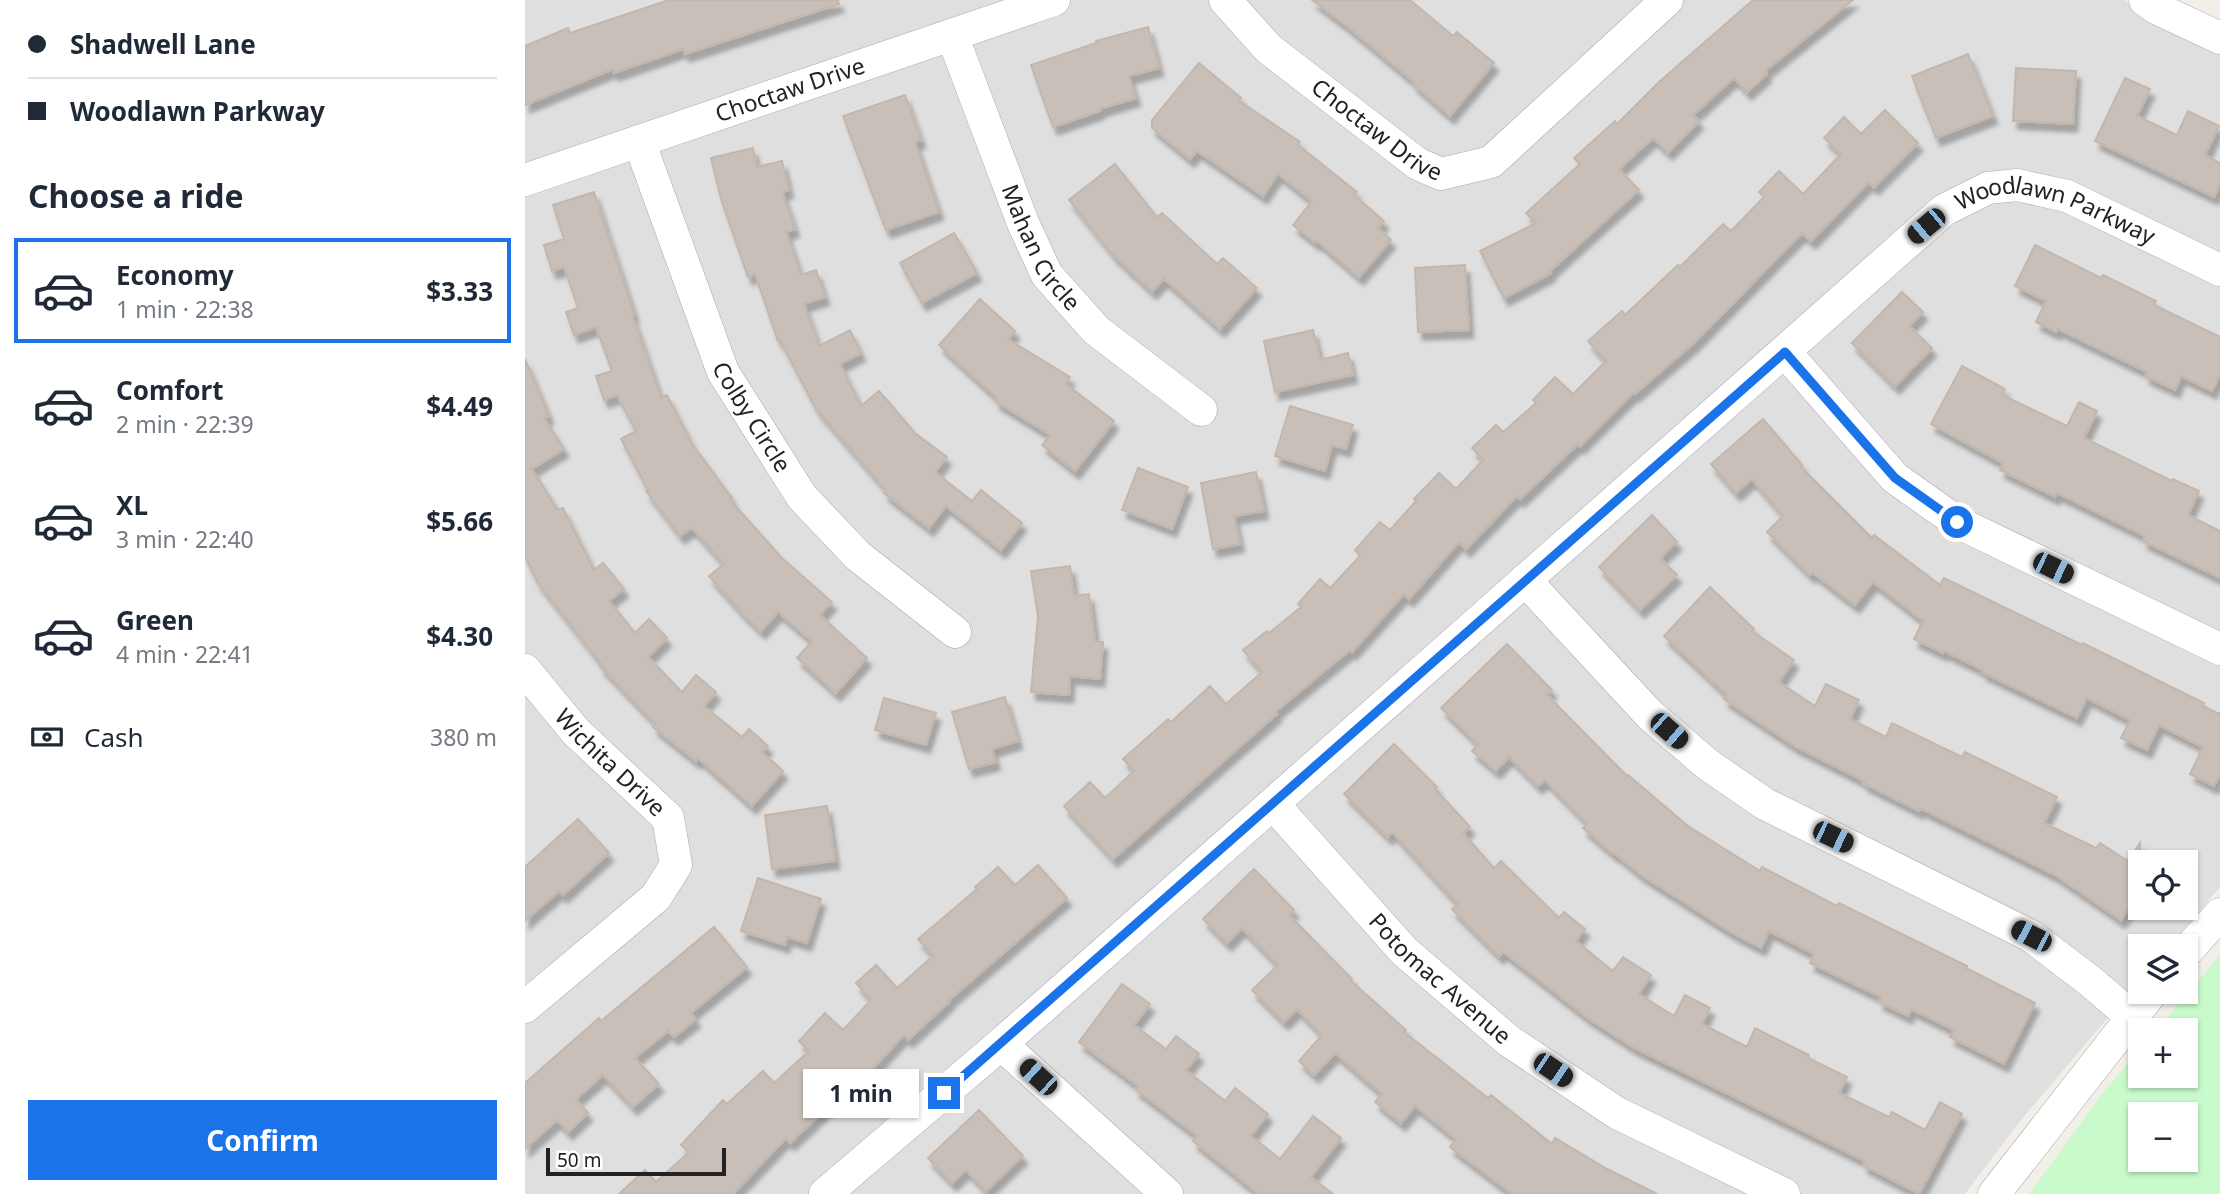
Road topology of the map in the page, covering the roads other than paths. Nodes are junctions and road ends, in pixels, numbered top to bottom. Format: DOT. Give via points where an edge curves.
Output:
graph roads {
  1 [pos="1054,0"];
  2 [pos="1225,0"];
  3 [pos="1667,0"];
  4 [pos="2145,0"];
  5 [pos="952,35"];
  6 [pos="2220,38"];
  7 [pos="639,141"];
  8 [pos="525,180"];
  9 [pos="2220,270"];
  10 [pos="1785,352"];
  11 [pos="1201,410"];
  12 [pos="1525,580"];
  13 [pos="955,632"];
  14 [pos="2220,649"];
  15 [pos="525,670"];
  16 [pos="1273,804"];
  17 [pos="2220,914"];
  18 [pos="2198,939"];
  19 [pos="2142,1004"];
  20 [pos="525,1007"];
  21 [pos="2132,1017"];
  22 [pos="1001,1044"];
  23 [pos="825,1194"];
  24 [pos="1167,1194"];
  25 [pos="1784,1194"];
  26 [pos="1994,1194"];
  1 -- 5 [label="street, Choctaw Drive"];
  2 -- 3 [label="street, Choctaw Drive" via="1269,49 1418,164 1441,174 1491,162"];
  4 -- 6 [label="street"];
  5 -- 7 [label="street, Choctaw Drive"];
  5 -- 11 [label="street, Mahan Circle" via="1047,275 1096,330"];
  7 -- 8 [label="street, Choctaw Drive"];
  7 -- 13 [label="street, Colby Circle" via="723,372 802,497 858,556"];
  9 -- 10 [label="street, Woodlawn Parkway" via="2067,196 2017,186 1989,188 1944,210"];
  10 -- 12 [label="street, Woodlawn Parkway"];
  10 -- 14 [label="street" via="1895,478 1957,522"];
  12 -- 16 [label="street, Woodlawn Parkway"];
  12 -- 21 [label="street" via="1650,715 1707,764 1765,804 2031,936"];
  15 -- 20 [label="street, Wichita Drive" via="576,732 668,818 676,865 656,897"];
  16 -- 22 [label="street, Woodlawn Parkway"];
  16 -- 25 [label="street, Potomac Avenue" via="1404,951 1510,1041 1618,1113"];
  17 -- 18 [label="street"];
  19 -- 21 [label="street"];
  21 -- 26 [label="street"];
  22 -- 23 [label="street, Woodlawn Parkway"];
  22 -- 24 [label="street"];
}
